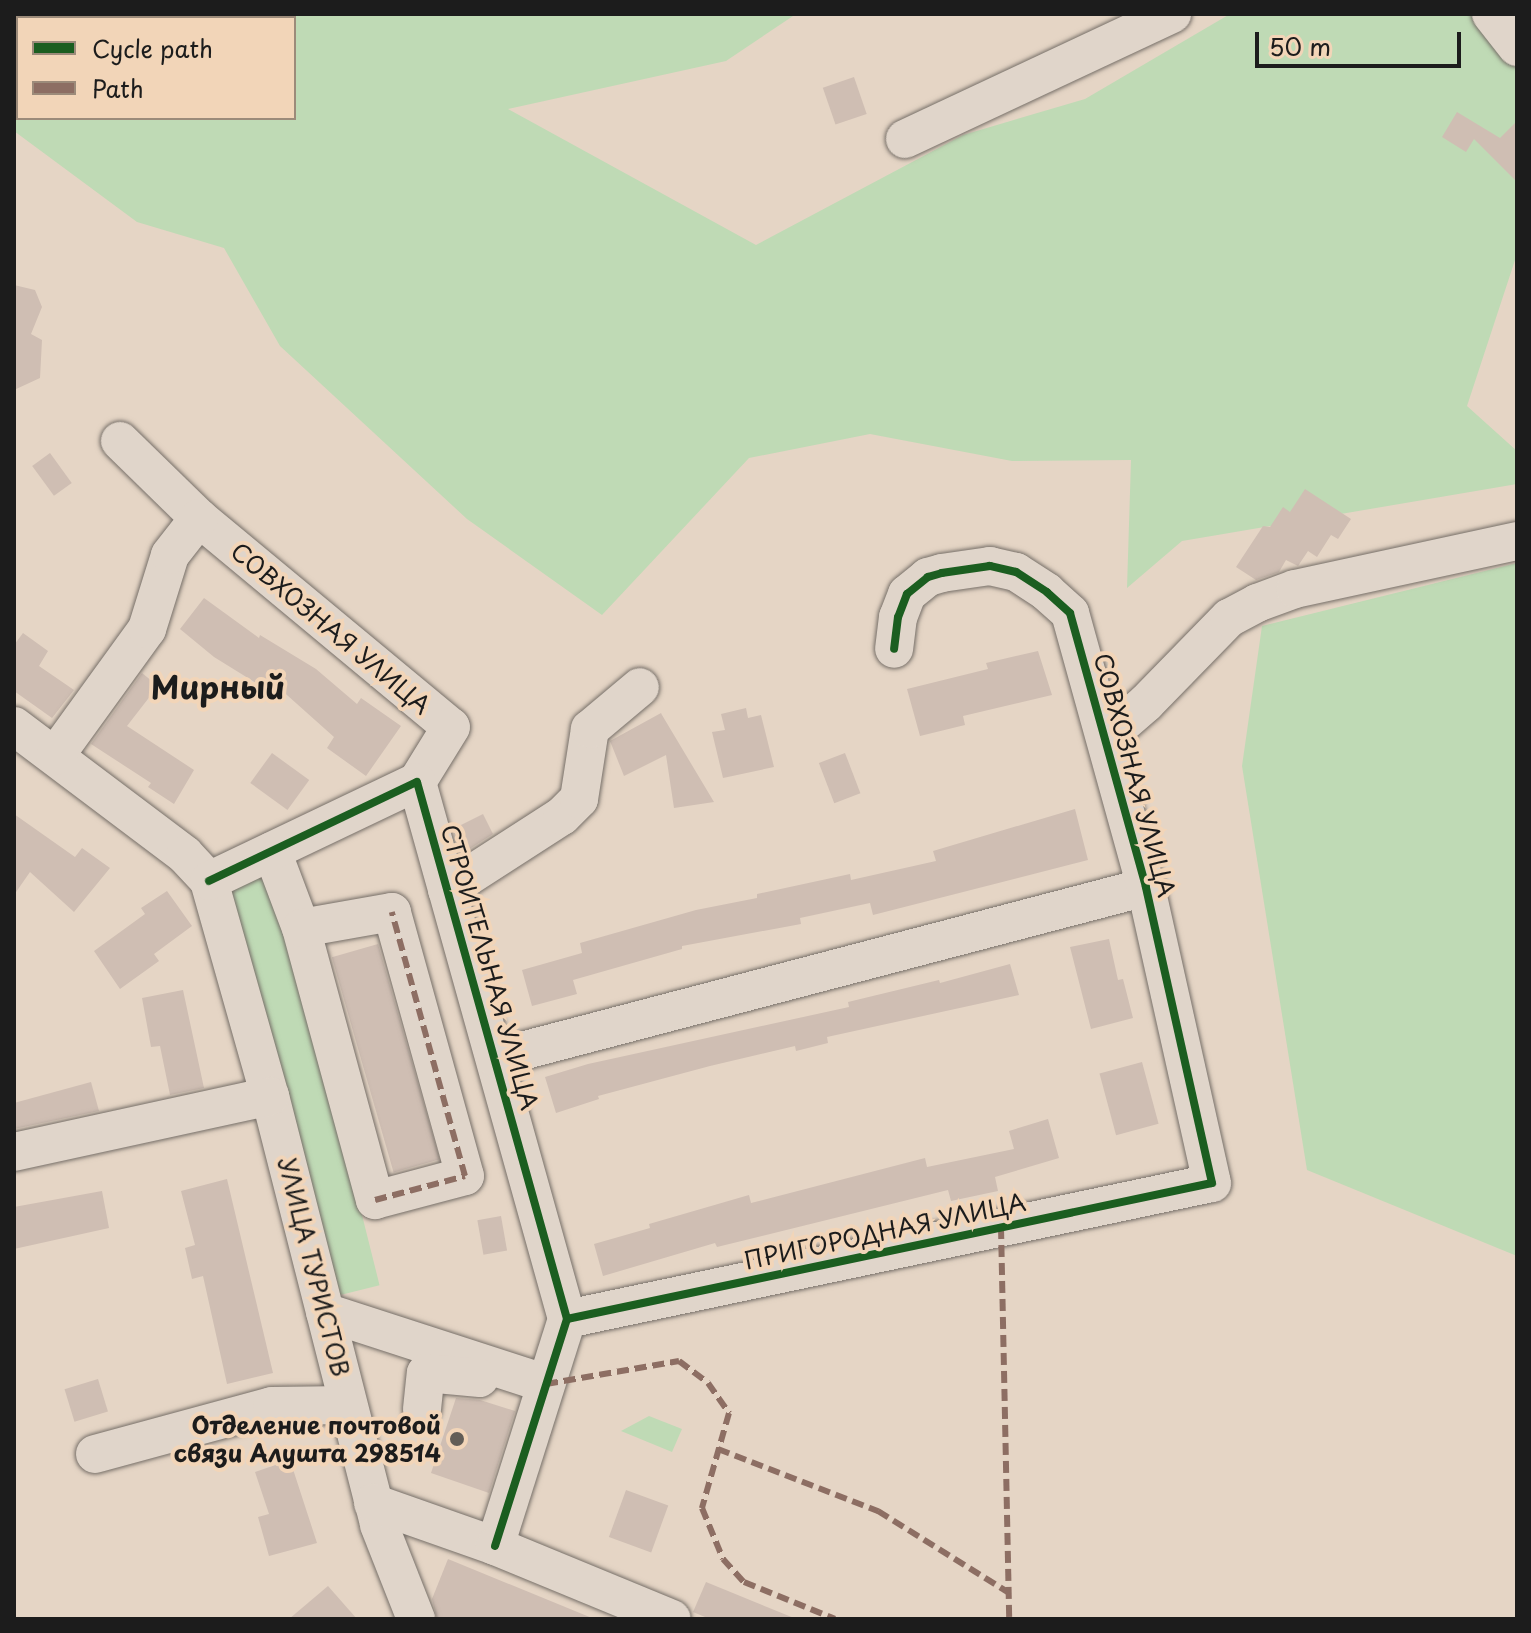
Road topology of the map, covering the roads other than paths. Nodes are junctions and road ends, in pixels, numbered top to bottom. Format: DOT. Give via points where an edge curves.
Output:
graph roads {
  1 [pos="1172,14"];
  2 [pos="1491,14"];
  3 [pos="1517,47"];
  4 [pos="905,139"];
  5 [pos="120,441"];
  6 [pos="199,518"];
  7 [pos="1517,541"];
  8 [pos="894,649"];
  9 [pos="640,687"];
  10 [pos="14,726"];
  11 [pos="1107,737"];
  12 [pos="55,756"];
  13 [pos="417,782"];
  14 [pos="272,851"];
  15 [pos="209,881"];
  16 [pos="1146,887"];
  17 [pos="447,890"];
  18 [pos="301,928"];
  19 [pos="494,1055"];
  20 [pos="270,1096"];
  21 [pos="14,1152"];
  22 [pos="1212,1183"];
  23 [pos="325,1312"];
  24 [pos="567,1319"];
  25 [pos="546,1384"];
  26 [pos="348,1405"];
  27 [pos="422,1409"];
  28 [pos="95,1454"];
  29 [pos="373,1503"];
  30 [pos="495,1546"];
  31 [pos="416,1619"];
  32 [pos="672,1619"];
  1 -- 4 [label="street"];
  2 -- 3 [label="street"];
  5 -- 6 [label="street"];
  6 -- 12 [label="street" via="170,555 147,629"];
  6 -- 13 [label="street, СОВХОЗНАЯ УЛИЦА" via="451,727"];
  7 -- 11 [label="street" via="1295,589 1257,603 1229,618"];
  8 -- 11 [label="street, СОВХОЗНАЯ УЛИЦА" via="907,594 928,577 990,566 1016,572 1070,613"];
  9 -- 17 [label="street" via="590,729 579,799 562,816"];
  10 -- 12 [label="street, УЛИЦА ТУРИСТОВ"];
  11 -- 16 [label="street, СОВХОЗНАЯ УЛИЦА"];
  12 -- 15 [label="street, УЛИЦА ТУРИСТОВ" via="185,855"];
  13 -- 14 [label="street"];
  13 -- 17 [label="street, СТРОИТЕЛЬНАЯ УЛИЦА"];
  14 -- 15 [label="street"];
  14 -- 18 [label="street"];
  15 -- 20 [label="street, УЛИЦА ТУРИСТОВ"];
  16 -- 19 [label="street, СТРОИТЕЛЬНАЯ УЛИЦА"];
  16 -- 22 [label="street, СОВХОЗНАЯ УЛИЦА"];
  17 -- 19 [label="street, СТРОИТЕЛЬНАЯ УЛИЦА"];
  18 -- 18 [label="street" via="392,912 465,1176 375,1200"];
  19 -- 24 [label="street, СТРОИТЕЛЬНАЯ УЛИЦА"];
  20 -- 21 [label="street"];
  20 -- 23 [label="street, УЛИЦА ТУРИСТОВ"];
  22 -- 24 [label="street, ПРИГОРОДНАЯ УЛИЦА"];
  23 -- 25 [label="street"];
  23 -- 26 [label="street, УЛИЦА ТУРИСТОВ"];
  24 -- 25 [label="street"];
  25 -- 27 [label="street" via="426,1373"];
  25 -- 30 [label="street"];
  26 -- 28 [label="street" via="272,1406"];
  26 -- 29 [label="street, УЛИЦА ТУРИСТОВ"];
  29 -- 30 [label="street"];
  29 -- 31 [label="street, УЛИЦА ТУРИСТОВ"];
  30 -- 32 [label="street"];
}
